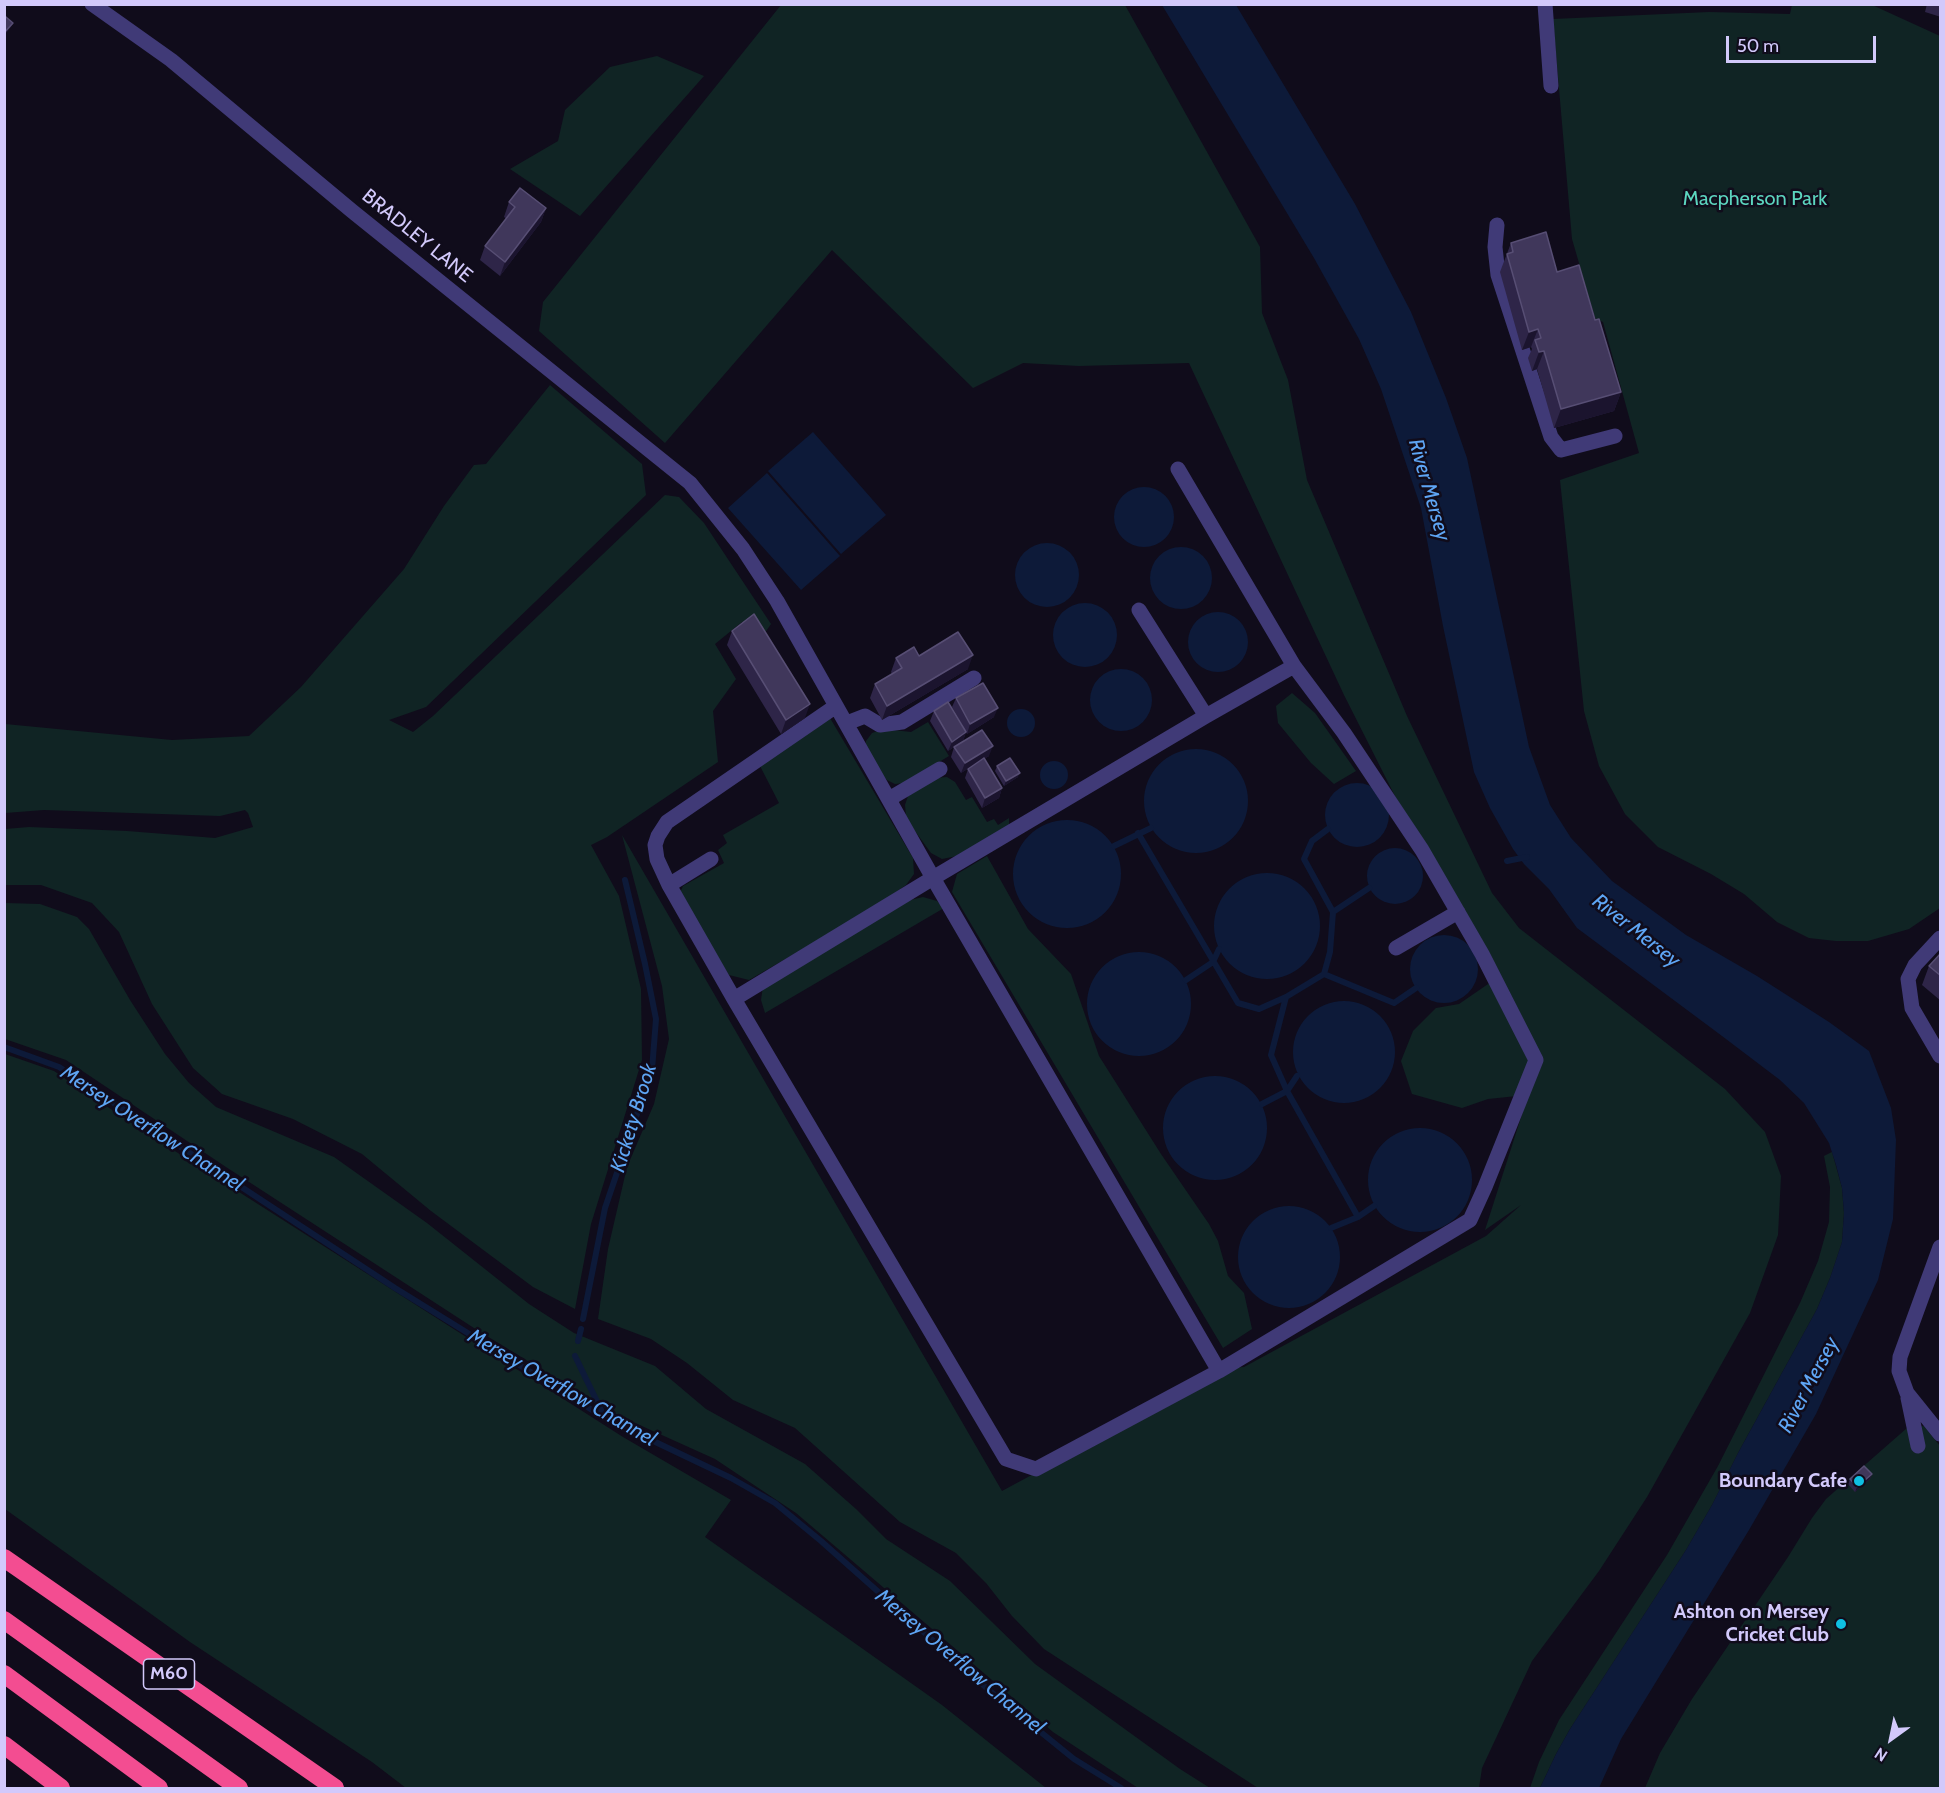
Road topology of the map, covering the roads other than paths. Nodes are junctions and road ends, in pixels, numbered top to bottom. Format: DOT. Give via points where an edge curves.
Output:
graph roads {
  1 [pos="92,4"];
  2 [pos="1545,4"];
  3 [pos="1551,86"];
  4 [pos="1497,225"];
  5 [pos="1615,436"];
  6 [pos="1178,469"];
  7 [pos="1139,610"];
  8 [pos="1294,666"];
  9 [pos="974,678"];
  10 [pos="836,706"];
  11 [pos="1206,716"];
  12 [pos="847,723"];
  13 [pos="940,769"];
  14 [pos="890,799"];
  15 [pos="711,859"];
  16 [pos="933,878"];
  17 [pos="669,885"];
  18 [pos="1458,912"];
  19 [pos="1941,938"];
  20 [pos="1396,948"];
  21 [pos="734,999"];
  22 [pos="1941,1056"];
  23 [pos="1941,1247"];
  24 [pos="1219,1371"];
  25 [pos="1907,1393"];
  26 [pos="1941,1434"];
  27 [pos="1918,1446"];
  28 [pos="4,1558"];
  29 [pos="4,1620"];
  30 [pos="4,1674"];
  31 [pos="4,1745"];
  32 [pos="4,1753"];
  33 [pos="47,1788"];
  34 [pos="62,1788"];
  35 [pos="159,1788"];
  36 [pos="239,1788"];
  37 [pos="335,1788"];
  1 -- 10 [label="street, BRADLEY LANE" via="171,60 690,483 743,549"];
  2 -- 3 [label="street"];
  4 -- 5 [label="street" via="1498,274 1551,437 1561,450"];
  6 -- 8 [label="street"];
  7 -- 11 [label="street"];
  8 -- 11 [label="street"];
  8 -- 18 [label="street" via="1344,733"];
  9 -- 12 [label="street" via="902,722 880,724 865,716"];
  10 -- 12 [label="street, BRADLEY LANE"];
  10 -- 17 [label="street" via="667,822 655,845"];
  11 -- 16 [label="street"];
  12 -- 14 [label="street, BRADLEY LANE"];
  13 -- 14 [label="street"];
  14 -- 16 [label="street, BRADLEY LANE"];
  15 -- 17 [label="street"];
  16 -- 21 [label="street"];
  16 -- 24 [label="street, BRADLEY LANE"];
  17 -- 21 [label="street"];
  18 -- 20 [label="street"];
  18 -- 24 [label="street" via="1536,1060 1470,1220"];
  19 -- 22 [label="street" via="1914,965 1908,979 1912,1008"];
  21 -- 24 [label="street" via="1006,1459 1036,1469"];
  23 -- 25 [label="street" via="1900,1357 1899,1371"];
  25 -- 26 [label="street"];
  25 -- 27 [label="street"];
  28 -- 37 [label="highway, M60"];
  29 -- 36 [label="highway, M60"];
  30 -- 35 [label="highway"];
  31 -- 34 [label="highway"];
  32 -- 33 [label="highway"];
}
